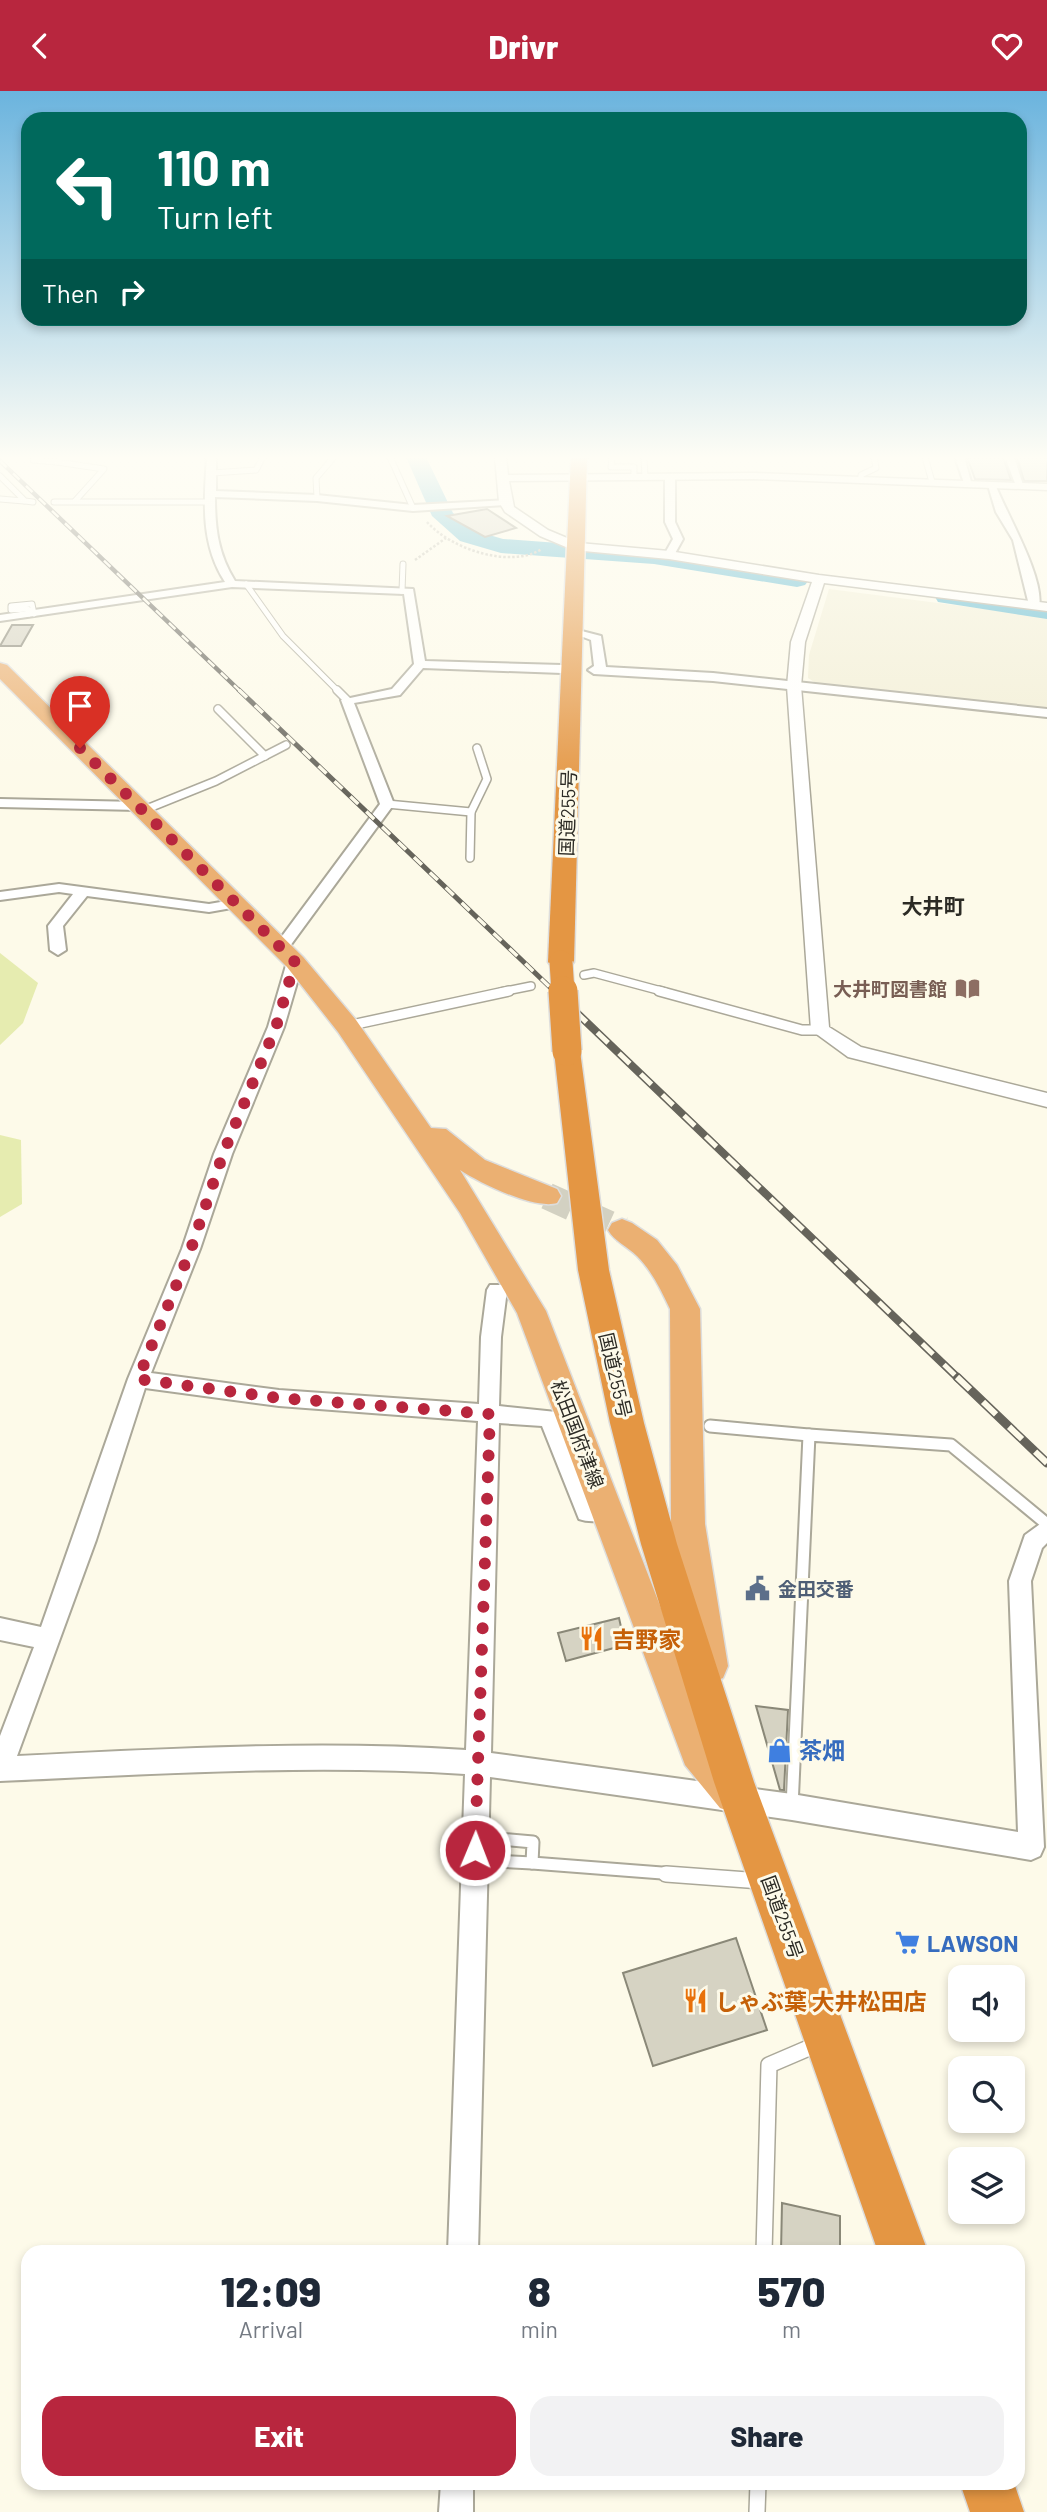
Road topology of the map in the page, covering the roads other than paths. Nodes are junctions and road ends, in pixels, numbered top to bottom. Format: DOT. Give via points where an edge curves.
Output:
graph roads {
  1 [pos="221,570"];
  2 [pos="405,570"];
  3 [pos="576,570"];
  4 [pos="763,570"];
  5 [pos="1028,570"];
  6 [pos="819,579"];
  7 [pos="232,584"];
  8 [pos="246,584"];
  9 [pos="401,591"];
  10 [pos="1041,606"];
  11 [pos="0,618"];
  12 [pos="574,630"];
  13 [pos="421,664"];
  14 [pos="0,669"];
  15 [pos="562,669"];
  16 [pos="794,686"];
  17 [pos="347,700"];
  18 [pos="218,709"];
  19 [pos="1047,713"];
  20 [pos="286,745"];
  21 [pos="477,748"];
  22 [pos="265,756"];
  23 [pos="0,803"];
  24 [pos="387,804"];
  25 [pos="141,808"];
  26 [pos="471,812"];
  27 [pos="470,858"];
  28 [pos="82,891"];
  29 [pos="0,896"];
  30 [pos="238,903"];
  31 [pos="58,950"];
  32 [pos="288,955"];
  33 [pos="584,975"];
  34 [pos="531,986"];
  35 [pos="347,1025"];
  36 [pos="821,1030"];
  37 [pos="384,1079"];
  38 [pos="1047,1100"];
  39 [pos="547,1196"];
  40 [pos="622,1230"];
  41 [pos="497,1290"];
  42 [pos="138,1379"];
  43 [pos="490,1414"];
  44 [pos="710,1426"];
  45 [pos="808,1435"];
  46 [pos="606,1510"];
  47 [pos="1047,1526"];
  48 [pos="0,1629"];
  49 [pos="49,1640"];
  50 [pos="724,1755"];
  51 [pos="477,1763"];
  52 [pos="0,1769"];
  53 [pos="741,1803"];
  54 [pos="792,1807"];
  55 [pos="475,1849"];
  56 [pos="1039,1849"];
  57 [pos="532,1863"];
  58 [pos="770,1882"];
  59 [pos="827,2041"];
  60 [pos="463,2245"];
  61 [pos="764,2245"];
  62 [pos="900,2245"];
  63 [pos="457,2490"];
  64 [pos="758,2490"];
  65 [pos="989,2490"];
  66 [pos="456,2512"];
  67 [pos="757,2512"];
  68 [pos="997,2512"];
  1 -- 7 [label="street"];
  2 -- 9 [label="lane"];
  3 -- 12 [label="highway, 国道255号"];
  4 -- 6 [label="street"];
  5 -- 10 [label="street"];
  6 -- 10 [label="street"];
  6 -- 16 [label="street" via="798,642"];
  7 -- 8 [label="street"];
  7 -- 11 [label="street"];
  8 -- 9 [label="street"];
  8 -- 17 [label="lane" via="283,636"];
  9 -- 13 [label="street" via="409,591"];
  12 -- 16 [label="street" via="597,638 598,671"];
  12 -- 50 [label="highway, 国道255号, bridge" via="561,962 567,1051 598,1296 643,1490"];
  13 -- 15 [label="street"];
  13 -- 17 [label="street" via="396,692"];
  14 -- 25 [label="main road, 松田国府津線"];
  16 -- 19 [label="street"];
  16 -- 36 [label="street"];
  17 -- 24 [label="street"];
  18 -- 22 [label="lane"];
  20 -- 22 [label="lane"];
  21 -- 26 [label="lane" via="487,779"];
  22 -- 25 [label="lane" via="216,782"];
  23 -- 25 [label="street"];
  24 -- 26 [label="lane"];
  24 -- 32 [label="street"];
  25 -- 30 [label="main road, 松田国府津線"];
  26 -- 27 [label="lane"];
  28 -- 29 [label="street" via="59,888"];
  28 -- 30 [label="street" via="209,908"];
  28 -- 31 [label="street" via="55,926"];
  30 -- 32 [label="main road, 松田国府津線"];
  32 -- 35 [label="main road, 松田国府津線"];
  32 -- 42 [label="street" via="276,1027"];
  33 -- 36 [label="lane" via="594,973 802,1030"];
  34 -- 35 [label="lane"];
  35 -- 37 [label="main road, 松田国府津線"];
  36 -- 38 [label="street" via="855,1052"];
  37 -- 39 [label="main road, 松田国府津線" via="458,1158 478,1171"];
  37 -- 46 [label="main road, 松田国府津線" via="470,1206 531,1311"];
  40 -- 50 [label="main road" via="647,1248 667,1273 685,1309 688,1524"];
  41 -- 43 [label="street"];
  42 -- 43 [label="street" via="279,1398"];
  42 -- 49 [label="street"];
  43 -- 46 [label="street" via="554,1418 587,1512"];
  43 -- 51 [label="street"];
  44 -- 45 [label="lane"];
  45 -- 47 [label="lane" via="951,1444"];
  45 -- 54 [label="lane"];
  46 -- 53 [label="main road, 松田国府津線" via="698,1752"];
  47 -- 56 [label="street" via="1033,1542 1020,1581"];
  48 -- 49 [label="street"];
  49 -- 52 [label="street"];
  50 -- 53 [label="highway, 国道255号"];
  51 -- 52 [label="street" via="387,1757 251,1757"];
  51 -- 53 [label="street"];
  51 -- 55 [label="street"];
  53 -- 54 [label="street"];
  53 -- 58 [label="highway, 国道255号"];
  54 -- 56 [label="street"];
  55 -- 57 [label="lane"];
  55 -- 57 [label="lane" via="533,1842"];
  55 -- 60 [label="street"];
  57 -- 58 [label="lane"];
  58 -- 59 [label="highway, 国道255号"];
  59 -- 61 [label="lane" via="769,2065"];
  59 -- 62 [label="highway, 国道255号"];
  63 -- 66 [label="street"];
  64 -- 67 [label="lane"];
  65 -- 68 [label="highway"];
}
